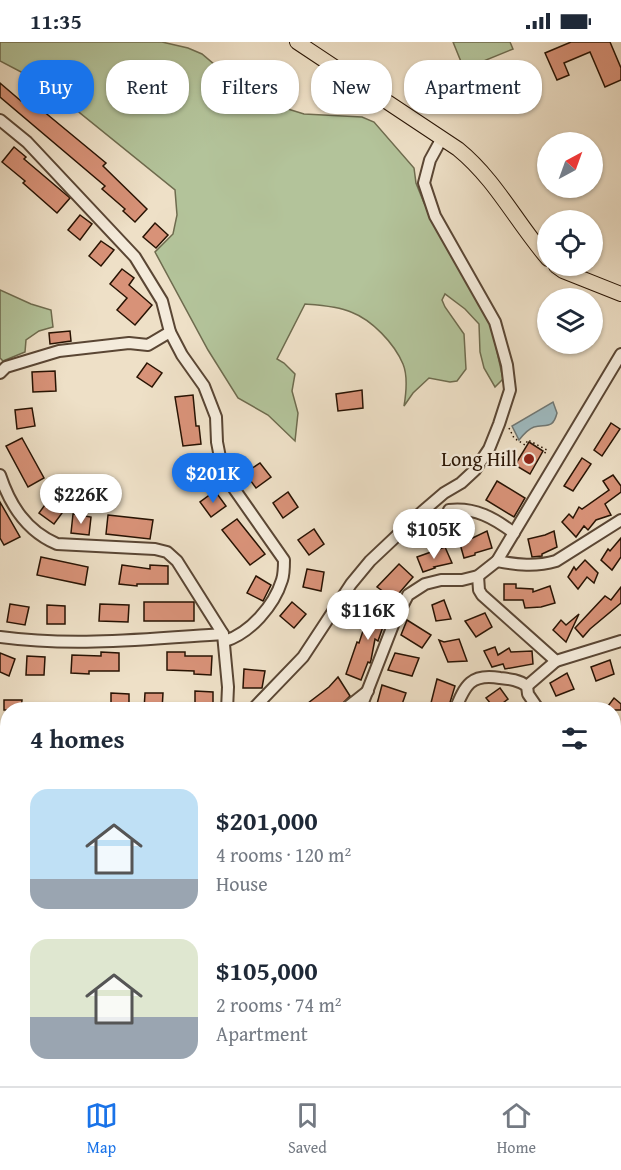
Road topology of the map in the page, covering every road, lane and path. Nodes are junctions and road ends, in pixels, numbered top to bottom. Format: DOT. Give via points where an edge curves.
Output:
graph roads {
  1 [pos="297,42"];
  2 [pos="0,120"];
  3 [pos="442,138"];
  4 [pos="537,246"];
  5 [pos="578,276"];
  6 [pos="621,294"];
  7 [pos="170,332"];
  8 [pos="621,354"];
  9 [pos="0,373"];
  10 [pos="505,423"];
  11 [pos="544,454"];
  12 [pos="0,475"];
  13 [pos="449,510"];
  14 [pos="621,520"];
  15 [pos="514,533"];
  16 [pos="497,561"];
  17 [pos="478,576"];
  18 [pos="0,637"];
  19 [pos="224,638"];
  20 [pos="621,641"];
  21 [pos="556,661"];
  22 [pos="527,686"];
  23 [pos="368,691"];
  24 [pos="227,702"];
  25 [pos="260,702"];
  26 [pos="354,702"];
  27 [pos="363,702"];
  28 [pos="459,702"];
  29 [pos="534,702"];
  1 -- 3 [label="main road"];
  2 -- 7 [label="street" via="27,142 135,257 162,301"];
  3 -- 4 [label="main road" via="475,163 494,184"];
  3 -- 25 [label="street" via="424,183 435,216 495,322 510,390 494,438 475,470 423,511 370,561 344,593 303,657"];
  5 -- 6 [label="main road"];
  7 -- 9 [label="street" via="148,345 129,343 59,351 6,367"];
  7 -- 19 [label="street" via="204,386 216,417 223,473 284,560 283,577 275,597 246,632"];
  8 -- 15 [label="street"];
  10 -- 11 [label="path" via="518,441 525,445 528,440 547,450"];
  12 -- 19 [label="street" via="24,522 45,539 57,544 167,552 177,561"];
  13 -- 15 [label="street" via="488,516"];
  14 -- 16 [label="street" via="544,565"];
  15 -- 16 [label="street"];
  16 -- 17 [label="street"];
  17 -- 21 [label="street" via="483,595"];
  17 -- 23 [label="street" via="425,584 408,595"];
  18 -- 19 [label="street" via="36,642"];
  19 -- 24 [label="street"];
  20 -- 21 [label="street"];
  21 -- 22 [label="street"];
  22 -- 28 [label="street" via="494,677 475,679"];
  22 -- 29 [label="street"];
  23 -- 26 [label="street"];
  23 -- 27 [label="street"];
}
